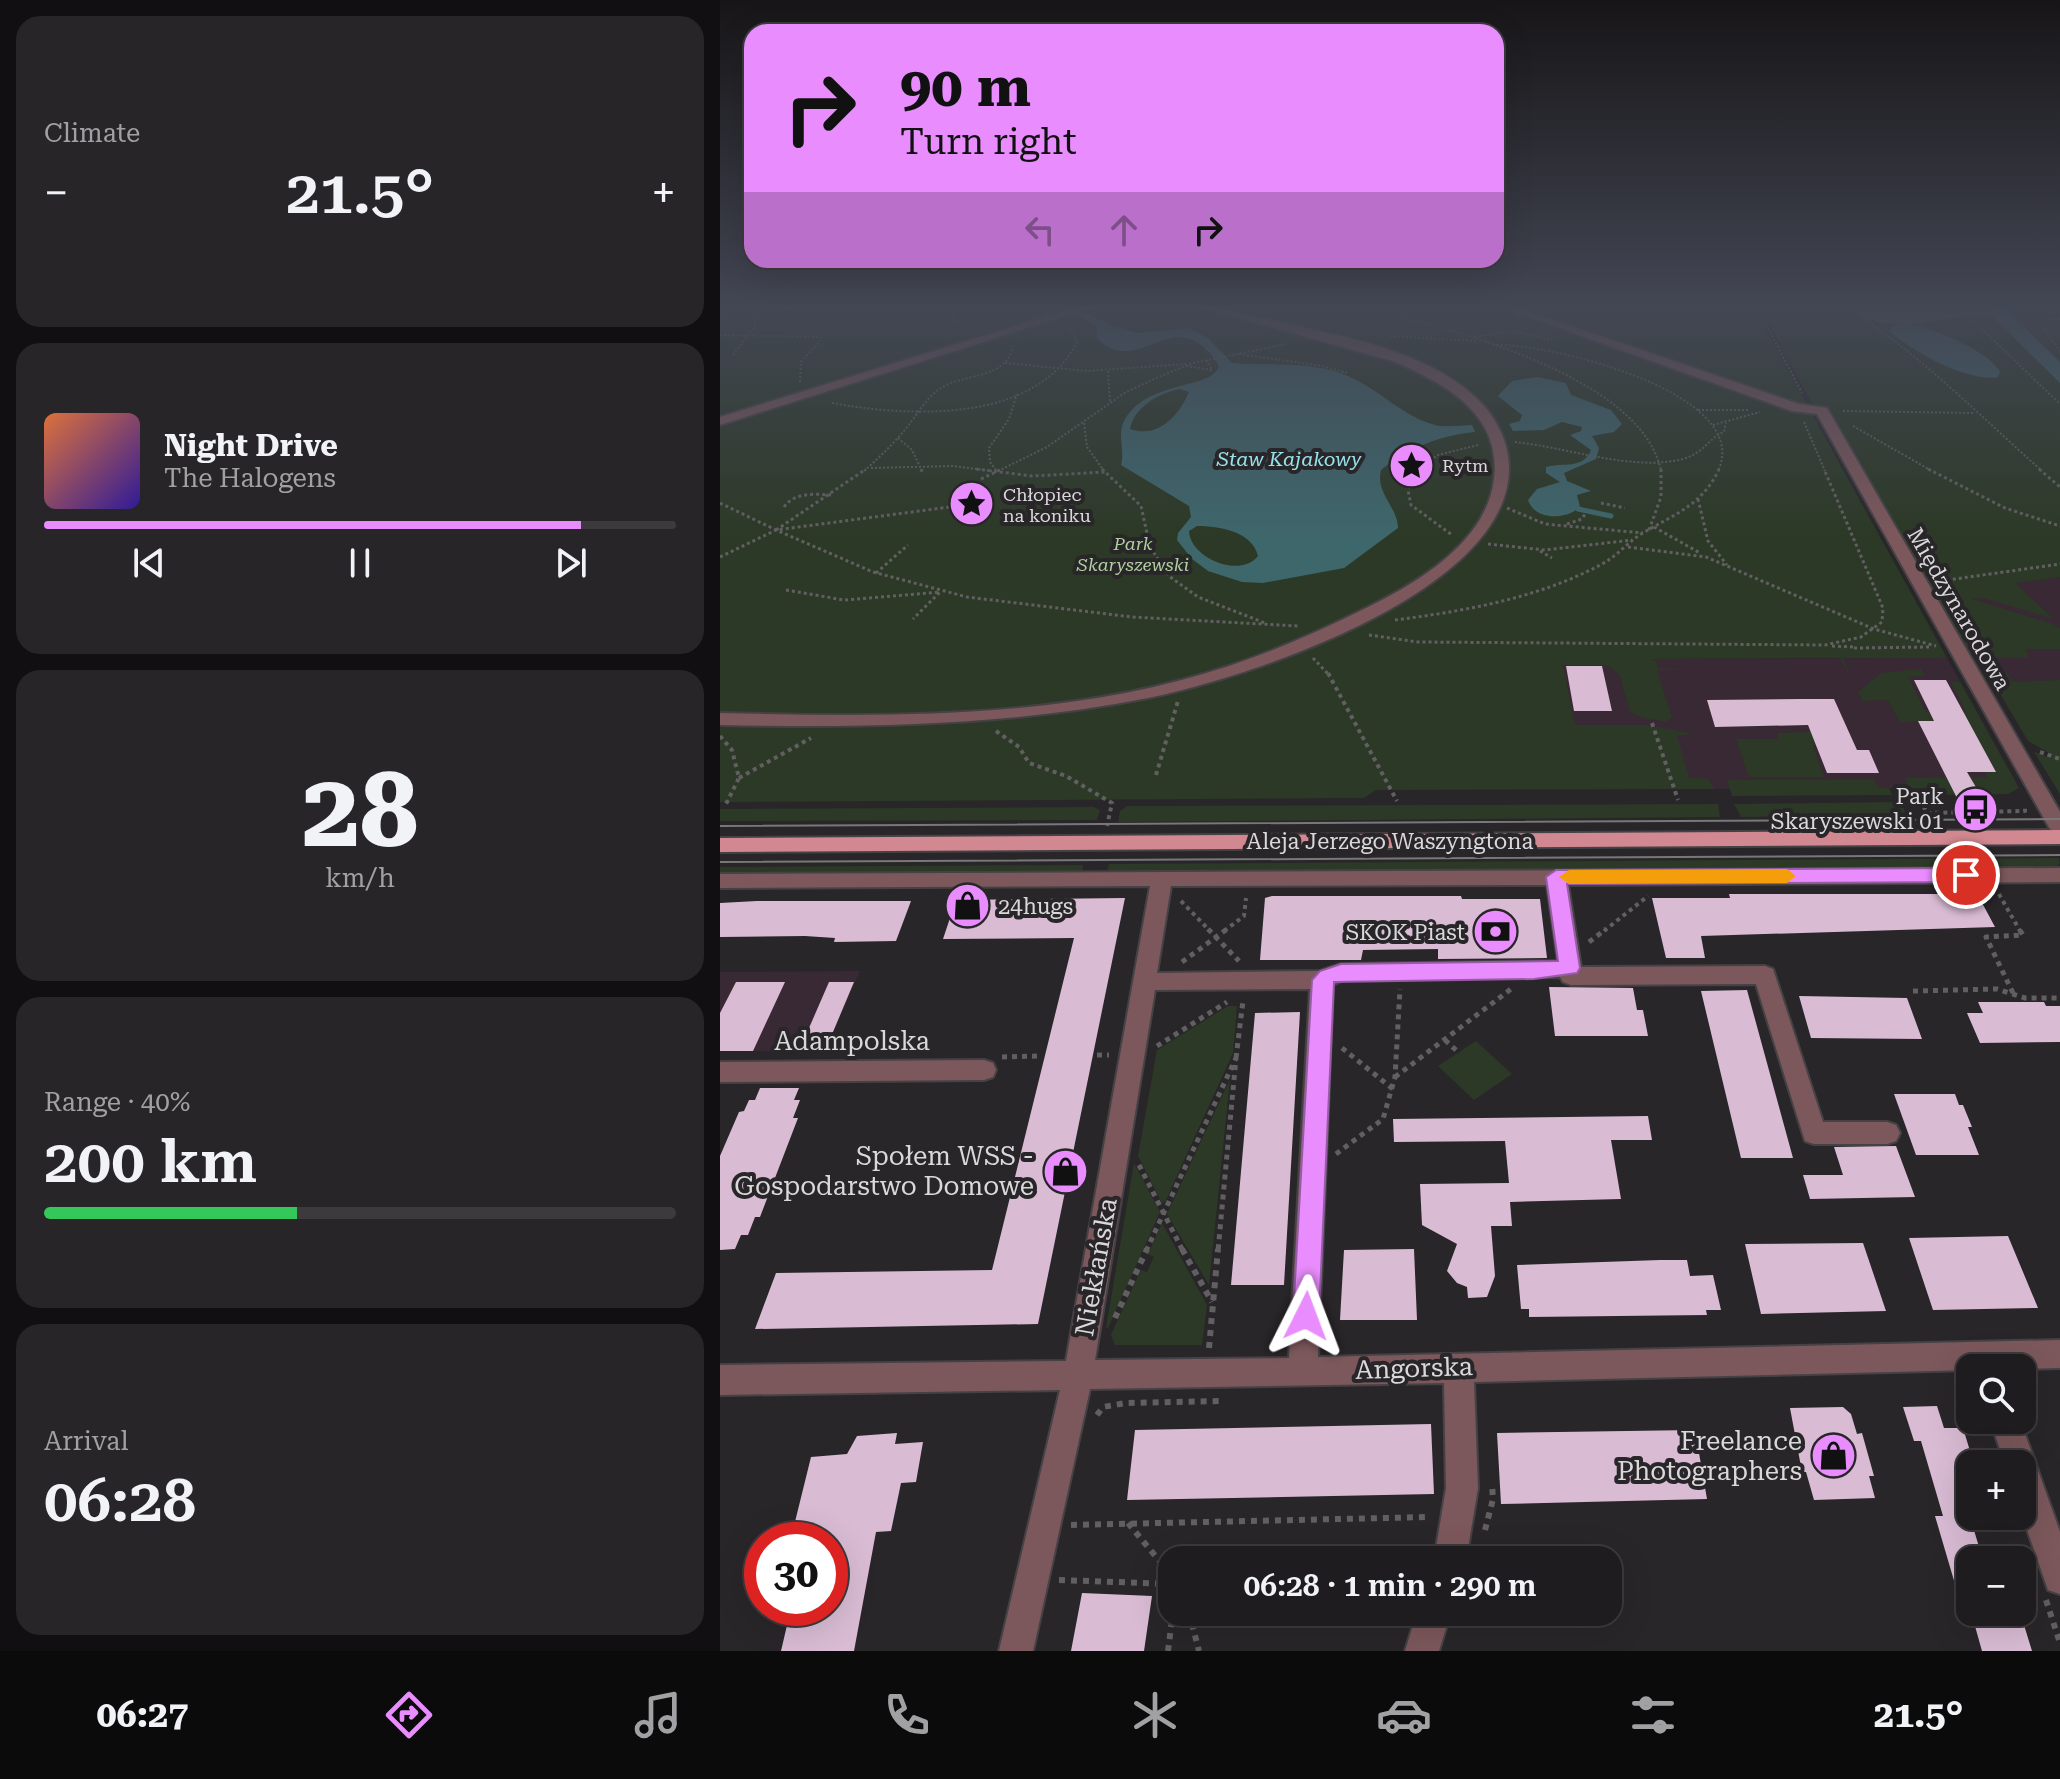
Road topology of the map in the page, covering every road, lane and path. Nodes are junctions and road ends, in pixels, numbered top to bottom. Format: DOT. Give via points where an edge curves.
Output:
graph roads {
  1 [pos="801,384"];
  2 [pos="840,384"];
  3 [pos="947,384"];
  4 [pos="1035,384"];
  5 [pos="1109,384"];
  6 [pos="1148,384"];
  7 [pos="1448,384"];
  8 [pos="1581,384"];
  9 [pos="1653,384"];
  10 [pos="1734,384"];
  11 [pos="1799,384"];
  12 [pos="1943,384"];
  13 [pos="2039,384"];
  14 [pos="1017,393"];
  15 [pos="808,394"];
  16 [pos="1110,402"];
  17 [pos="2060,404"];
  18 [pos="1698,410"];
  19 [pos="1737,410"];
  20 [pos="1770,410"];
  21 [pos="1813,410"];
  22 [pos="918,413"];
  23 [pos="1973,413"];
  24 [pos="720,421"];
  25 [pos="1084,423"];
  26 [pos="1726,423"];
  27 [pos="1713,425"];
  28 [pos="1719,433"];
  29 [pos="898,438"];
  30 [pos="1498,442"];
  31 [pos="1659,462"];
  32 [pos="919,467"];
  33 [pos="871,468"];
  34 [pos="997,472"];
  35 [pos="1105,472"];
  36 [pos="923,474"];
  37 [pos="981,479"];
  38 [pos="2060,487"];
  39 [pos="833,495"];
  40 [pos="1698,499"];
  41 [pos="720,503"];
  42 [pos="1601,503"];
  43 [pos="972,504"];
  44 [pos="1495,505"];
  45 [pos="784,507"];
  46 [pos="1625,508"];
  47 [pos="1585,514"];
  48 [pos="1565,525"];
  49 [pos="2060,526"];
  50 [pos="1651,528"];
  51 [pos="776,530"];
  52 [pos="1643,533"];
  53 [pos="1632,540"];
  54 [pos="1471,541"];
  55 [pos="908,545"];
  56 [pos="1445,547"];
  57 [pos="1628,547"];
  58 [pos="1538,550"];
  59 [pos="720,557"];
  60 [pos="1706,557"];
  61 [pos="1552,558"];
  62 [pos="2060,564"];
  63 [pos="1727,565"];
  64 [pos="876,573"];
  65 [pos="1919,584"];
  66 [pos="786,590"];
  67 [pos="940,592"];
  68 [pos="913,619"];
  69 [pos="1360,619"];
  70 [pos="1273,625"];
  71 [pos="1344,627"];
  72 [pos="1874,629"];
  73 [pos="1825,645"];
  74 [pos="1296,648"];
  75 [pos="1178,685"];
  76 [pos="720,719"];
  77 [pos="836,723"];
  78 [pos="1652,723"];
  79 [pos="992,729"];
  80 [pos="720,736"];
  81 [pos="2039,752"];
  82 [pos="2060,759"];
  83 [pos="1156,775"];
  84 [pos="739,778"];
  85 [pos="1920,799"];
  86 [pos="1678,800"];
  87 [pos="1397,801"];
  88 [pos="2026,802"];
  89 [pos="1112,803"];
  90 [pos="726,804"];
  91 [pos="2060,829"];
  92 [pos="2060,837"];
  93 [pos="720,845"];
  94 [pos="2060,875"];
  95 [pos="1556,877"];
  96 [pos="720,881"];
  97 [pos="1168,887"];
  98 [pos="1996,888"];
  99 [pos="1651,894"];
  100 [pos="1246,895"];
  101 [pos="1216,936"];
  102 [pos="1569,963"];
  103 [pos="1534,971"];
  104 [pos="1400,972"];
  105 [pos="1322,980"];
  106 [pos="1149,982"];
  107 [pos="1251,991"];
  108 [pos="1913,991"];
  109 [pos="2013,993"];
  110 [pos="2060,998"];
  111 [pos="1320,1031"];
  112 [pos="1445,1040"];
  113 [pos="1133,1050"];
  114 [pos="1458,1052"];
  115 [pos="1040,1056"];
  116 [pos="1236,1058"];
  117 [pos="990,1063"];
  118 [pos="720,1072"];
  119 [pos="1395,1077"];
  120 [pos="1393,1089"];
  121 [pos="1887,1133"];
  122 [pos="1134,1155"];
  123 [pos="1334,1156"];
  124 [pos="1163,1215"];
  125 [pos="1213,1304"];
  126 [pos="1110,1330"];
  127 [pos="1194,1347"];
  128 [pos="2060,1354"];
  129 [pos="2036,1357"];
  130 [pos="1956,1362"];
  131 [pos="1458,1367"];
  132 [pos="1303,1372"];
  133 [pos="1078,1375"];
  134 [pos="720,1380"];
  135 [pos="1235,1401"];
  136 [pos="1093,1421"];
  137 [pos="1437,1506"];
  138 [pos="1074,1510"];
  139 [pos="2036,1510"];
  140 [pos="1435,1516"];
  141 [pos="1128,1523"];
  142 [pos="1071,1525"];
  143 [pos="1431,1531"];
  144 [pos="1068,1538"];
  145 [pos="1454,1546"];
  146 [pos="1158,1559"];
  147 [pos="1062,1566"];
  148 [pos="2060,1578"];
  149 [pos="1059,1580"];
  150 [pos="1158,1584"];
  151 [pos="1056,1594"];
  152 [pos="1171,1626"];
  153 [pos="1193,1626"];
  154 [pos="1430,1626"];
  155 [pos="1016,1651"];
  156 [pos="1168,1651"];
  157 [pos="1199,1651"];
  158 [pos="1422,1651"];
  1 -- 15 [label="path"];
  2 -- 15 [label="street"];
  3 -- 22 [label="path"];
  4 -- 14 [label="path"];
  5 -- 16 [label="path"];
  6 -- 16 [label="path"];
  7 -- 30 [label="street" via="1480,408"];
  8 -- 31 [label="path" via="1612,402 1641,430"];
  9 -- 18 [label="path"];
  10 -- 21 [label="street"];
  11 -- 21 [label="path"];
  12 -- 23 [label="path"];
  13 -- 17 [label="path"];
  14 -- 22 [label="path"];
  14 -- 34 [label="path" via="1007,423 994,435 988,453"];
  15 -- 22 [label="path" via="858,408"];
  15 -- 24 [label="street"];
  16 -- 25 [label="path"];
  18 -- 19 [label="path"];
  18 -- 27 [label="path"];
  20 -- 26 [label="path"];
  21 -- 23 [label="path"];
  21 -- 49 [label="path" via="1842,420 1966,491"];
  21 -- 65 [label="street, Międzynarodowa"];
  21 -- 72 [label="path" via="1883,608 1882,622"];
  22 -- 29 [label="path"];
  23 -- 38 [label="path"];
  25 -- 34 [label="path"];
  25 -- 35 [label="path" via="1085,442"];
  26 -- 27 [label="path"];
  26 -- 28 [label="path"];
  27 -- 28 [label="path"];
  28 -- 31 [label="path" via="1696,455"];
  28 -- 40 [label="path" via="1722,467"];
  29 -- 32 [label="path" via="912,450"];
  29 -- 33 [label="path"];
  30 -- 31 [label="path"];
  30 -- 44 [label="street" via="1503,476"];
  30 -- 56 [label="path" via="1436,456 1410,475 1411,505 1455,536"];
  31 -- 50 [label="path" via="1662,497"];
  32 -- 33 [label="path"];
  32 -- 34 [label="path"];
  32 -- 36 [label="path"];
  33 -- 39 [label="path"];
  34 -- 35 [label="path"];
  34 -- 37 [label="path"];
  35 -- 70 [label="path" via="1146,512 1155,562 1166,574 1222,609"];
  39 -- 45 [label="path" via="809,494 790,499"];
  39 -- 51 [label="path"];
  40 -- 50 [label="path" via="1674,519"];
  40 -- 63 [label="path" via="1708,541"];
  41 -- 51 [label="path"];
  42 -- 46 [label="path"];
  43 -- 51 [label="path"];
  44 -- 48 [label="path" via="1536,522"];
  44 -- 54 [label="street"];
  47 -- 48 [label="path"];
  48 -- 52 [label="path"];
  50 -- 52 [label="path"];
  50 -- 60 [label="path"];
  51 -- 59 [label="path"];
  51 -- 64 [label="path"];
  52 -- 53 [label="path"];
  53 -- 57 [label="path"];
  53 -- 58 [label="path"];
  54 -- 58 [label="path"];
  54 -- 69 [label="street" via="1440,570"];
  55 -- 64 [label="path"];
  57 -- 60 [label="path"];
  57 -- 69 [label="path" via="1577,575 1500,602 1433,615"];
  58 -- 61 [label="path"];
  60 -- 63 [label="path"];
  62 -- 65 [label="path"];
  63 -- 72 [label="path"];
  64 -- 67 [label="path"];
  65 -- 91 [label="street, Międzynarodowa"];
  66 -- 67 [label="path" via="844,600"];
  67 -- 68 [label="path"];
  67 -- 70 [label="path" via="1132,617"];
  69 -- 71 [label="street"];
  70 -- 71 [label="path"];
  71 -- 73 [label="path" via="1383,639 1418,642"];
  71 -- 74 [label="street"];
  72 -- 73 [label="path"];
  72 -- 73 [label="path" via="1940,647"];
  74 -- 75 [label="street"];
  74 -- 87 [label="path" via="1326,669"];
  75 -- 77 [label="street" via="1015,713"];
  75 -- 83 [label="path" via="1178,703"];
  76 -- 77 [label="street"];
  77 -- 84 [label="path"];
  78 -- 86 [label="path"];
  79 -- 89 [label="path" via="1019,747 1029,763 1066,776"];
  80 -- 84 [label="path" via="732,750"];
  81 -- 82 [label="path"];
  84 -- 90 [label="path"];
  85 -- 88 [label="path" via="1927,813 2025,811"];
  92 -- 93 [label="main road, Aleja Jerzego Waszyngtona"];
  94 -- 95 [label="street, Aleja Jerzego Waszyngtona"];
  95 -- 97 [label="street, Aleja Jerzego Waszyngtona"];
  95 -- 102 [label="street"];
  96 -- 97 [label="street, Aleja Jerzego Waszyngtona"];
  97 -- 101 [label="path"];
  97 -- 106 [label="street, Niekłańska"];
  98 -- 109 [label="path" via="2023,935 1986,937"];
  99 -- 102 [label="path"];
  100 -- 101 [label="path" via="1244,916"];
  101 -- 106 [label="path"];
  101 -- 107 [label="path"];
  102 -- 103 [label="street"];
  102 -- 121 [label="street" via="1571,976 1765,975 1814,1133"];
  103 -- 104 [label="street"];
  103 -- 112 [label="path"];
  104 -- 105 [label="street" via="1341,972"];
  104 -- 119 [label="path"];
  105 -- 107 [label="street"];
  105 -- 111 [label="street"];
  106 -- 107 [label="street"];
  106 -- 113 [label="street, Niekłańska"];
  107 -- 113 [label="path" via="1156,1047"];
  107 -- 116 [label="path"];
  108 -- 109 [label="path"];
  109 -- 110 [label="path"];
  111 -- 120 [label="path"];
  111 -- 132 [label="street"];
  112 -- 114 [label="path"];
  112 -- 119 [label="path"];
  113 -- 133 [label="street, Niekłańska"];
  115 -- 117 [label="path"];
  116 -- 124 [label="path"];
  116 -- 125 [label="path"];
  117 -- 118 [label="street, Adampolska"];
  119 -- 120 [label="path"];
  120 -- 123 [label="path" via="1383,1119"];
  122 -- 124 [label="path"];
  124 -- 125 [label="path"];
  124 -- 126 [label="path"];
  125 -- 127 [label="path" via="1209,1348"];
  128 -- 129 [label="street, Angorska"];
  130 -- 131 [label="street, Angorska"];
  131 -- 132 [label="street, Angorska"];
  131 -- 145 [label="street" via="1464,1487"];
  132 -- 133 [label="street, Angorska"];
  133 -- 134 [label="street, Angorska"];
  133 -- 155 [label="street, Niekłańska"];
  135 -- 136 [label="path" via="1126,1403 1103,1407"];
  137 -- 140 [label="path"];
  138 -- 142 [label="path"];
  139 -- 148 [label="street"];
  140 -- 141 [label="path"];
  140 -- 143 [label="path"];
  141 -- 142 [label="path"];
  141 -- 146 [label="path"];
  142 -- 144 [label="path"];
  147 -- 149 [label="path"];
  149 -- 150 [label="path"];
  149 -- 151 [label="path"];
  152 -- 156 [label="path"];
  153 -- 157 [label="path"];
  154 -- 158 [label="street"];
}
